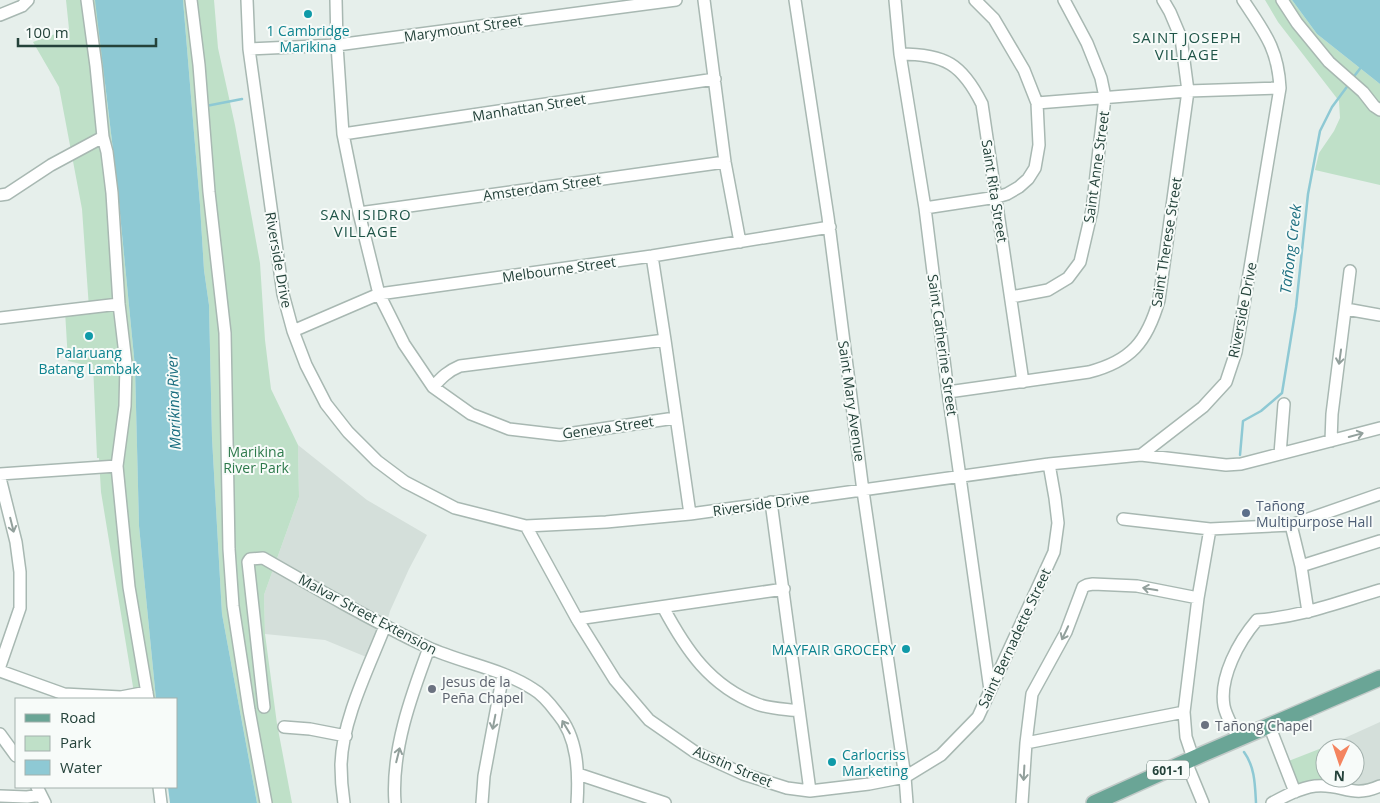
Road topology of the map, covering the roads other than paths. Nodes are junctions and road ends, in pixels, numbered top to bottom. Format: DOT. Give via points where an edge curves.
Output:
graph roads {
  1 [pos="28,0"];
  2 [pos="191,0"];
  3 [pos="247,0"];
  4 [pos="336,0"];
  5 [pos="676,0"];
  6 [pos="704,0"];
  7 [pos="795,0"];
  8 [pos="895,0"];
  9 [pos="975,0"];
  10 [pos="1064,0"];
  11 [pos="1163,0"];
  12 [pos="1243,0"];
  13 [pos="1282,0"];
  14 [pos="87,6"];
  15 [pos="0,15"];
  16 [pos="337,45"];
  17 [pos="249,49"];
  18 [pos="900,54"];
  19 [pos="715,79"];
  20 [pos="1280,88"];
  21 [pos="1188,91"];
  22 [pos="1105,97"];
  23 [pos="1037,103"];
  24 [pos="1380,110"];
  25 [pos="343,134"];
  26 [pos="103,138"];
  27 [pos="725,162"];
  28 [pos="0,195"];
  29 [pos="997,197"];
  30 [pos="925,208"];
  31 [pos="359,213"];
  32 [pos="830,227"];
  33 [pos="740,242"];
  34 [pos="652,256"];
  35 [pos="1350,271"];
  36 [pos="379,294"];
  37 [pos="1011,297"];
  38 [pos="119,304"];
  39 [pos="1346,309"];
  40 [pos="1380,315"];
  41 [pos="0,318"];
  42 [pos="293,331"];
  43 [pos="666,340"];
  44 [pos="1023,382"];
  45 [pos="434,387"];
  46 [pos="948,392"];
  47 [pos="1284,404"];
  48 [pos="675,418"];
  49 [pos="1380,428"];
  50 [pos="1331,441"];
  51 [pos="1280,454"];
  52 [pos="1141,455"];
  53 [pos="1049,464"];
  54 [pos="117,466"];
  55 [pos="0,476"];
  56 [pos="961,477"];
  57 [pos="863,491"];
  58 [pos="1380,494"];
  59 [pos="771,502"];
  60 [pos="690,514"];
  61 [pos="1123,519"];
  62 [pos="1291,524"];
  63 [pos="526,526"];
  64 [pos="1210,529"];
  65 [pos="1380,541"];
  66 [pos="1301,566"];
  67 [pos="784,589"];
  68 [pos="1380,590"];
  69 [pos="1198,598"];
  70 [pos="663,608"];
  71 [pos="1308,612"];
  72 [pos="576,619"];
  73 [pos="385,626"];
  74 [pos="430,648"];
  75 [pos="0,666"];
  76 [pos="0,671"];
  77 [pos="503,674"];
  78 [pos="1380,678"];
  79 [pos="990,690"];
  80 [pos="147,696"];
  81 [pos="264,707"];
  82 [pos="799,711"];
  83 [pos="1184,712"];
  84 [pos="1269,725"];
  85 [pos="284,728"];
  86 [pos="0,734"];
  87 [pos="346,736"];
  88 [pos="1238,739"];
  89 [pos="1026,742"];
  90 [pos="15,755"];
  91 [pos="1190,760"];
  92 [pos="578,774"];
  93 [pos="904,777"];
  94 [pos="1380,786"];
  95 [pos="159,788"];
  96 [pos="810,791"];
  97 [pos="1294,792"];
  98 [pos="41,795"];
  99 [pos="0,796"];
  100 [pos="161,803"];
  101 [pos="266,803"];
  102 [pos="344,803"];
  103 [pos="395,803"];
  104 [pos="482,803"];
  105 [pos="577,803"];
  106 [pos="665,803"];
  107 [pos="907,803"];
  108 [pos="1022,803"];
  109 [pos="1094,803"];
  110 [pos="1203,803"];
  111 [pos="1272,803"];
  1 -- 15 [label="street"];
  2 -- 101 [label="street" via="225,333 233,606"];
  3 -- 17 [label="street, Riverside Drive"];
  4 -- 16 [label="street, Geneva Street"];
  5 -- 16 [label="street, Marymount Street"];
  6 -- 19 [label="street"];
  7 -- 32 [label="street, Saint Mary Avenue"];
  8 -- 18 [label="street, Saint Catherine Street"];
  9 -- 23 [label="street" via="994,19 1024,70"];
  10 -- 22 [label="street, Saint Anne Street" via="1087,43"];
  11 -- 21 [label="street, Saint Therese Street" via="1180,38"];
  12 -- 20 [label="street, Riverside Drive" via="1270,43 1279,68"];
  13 -- 24 [label="street" via="1329,62"];
  14 -- 26 [label="street"];
  16 -- 17 [label="street, Marymount Street"];
  16 -- 25 [label="street, Geneva Street"];
  17 -- 42 [label="street, Riverside Drive" via="283,294"];
  18 -- 29 [label="street, Saint Rita Street" via="933,56 943,60 964,74 972,84 982,104"];
  18 -- 30 [label="street, Saint Catherine Street"];
  19 -- 25 [label="street, Manhattan Street"];
  19 -- 27 [label="street"];
  20 -- 21 [label="street"];
  20 -- 52 [label="street, Riverside Drive" via="1236,352 1226,382 1203,407"];
  21 -- 22 [label="street"];
  21 -- 44 [label="street, Saint Therese Street" via="1159,300 1154,320 1145,336 1135,349 1108,367"];
  22 -- 23 [label="street"];
  22 -- 37 [label="street, Saint Anne Street" via="1092,210 1080,262 1068,278 1048,290"];
  23 -- 29 [label="street" via="1039,146 1035,168 1019,187"];
  25 -- 31 [label="street, Geneva Street"];
  26 -- 28 [label="street" via="51,164 7,194"];
  26 -- 38 [label="street" via="112,193"];
  27 -- 31 [label="street, Amsterdam Street"];
  27 -- 33 [label="street"];
  29 -- 30 [label="street"];
  29 -- 37 [label="street, Saint Rita Street"];
  30 -- 46 [label="street, Saint Catherine Street"];
  31 -- 36 [label="street, Geneva Street"];
  32 -- 33 [label="street, Melbourne Street"];
  32 -- 57 [label="street, Saint Mary Avenue"];
  33 -- 34 [label="street, Melbourne Street"];
  34 -- 36 [label="street, Melbourne Street"];
  34 -- 43 [label="street"];
  35 -- 39 [label="street"];
  36 -- 42 [label="street, Melbourne Street"];
  36 -- 45 [label="street, Geneva Street" via="404,344"];
  37 -- 44 [label="street, Saint Rita Street"];
  38 -- 41 [label="street"];
  38 -- 54 [label="street" via="126,371"];
  39 -- 40 [label="street"];
  39 -- 50 [label="street, one-way"];
  42 -- 63 [label="street, Riverside Drive" via="326,404 377,461 405,482 455,508"];
  43 -- 45 [label="street" via="460,366 443,376"];
  43 -- 48 [label="street"];
  44 -- 46 [label="street, Saint Therese Street"];
  45 -- 48 [label="street, Geneva Street" via="471,414 509,429 560,435"];
  46 -- 56 [label="street, Saint Catherine Street"];
  47 -- 51 [label="street"];
  48 -- 60 [label="street"];
  50 -- 49 [label="street, one-way"];
  50 -- 51 [label="street"];
  51 -- 52 [label="street" via="1226,465"];
  52 -- 53 [label="street, Riverside Drive"];
  53 -- 56 [label="street, Riverside Drive"];
  53 -- 79 [label="street, Saint Bernadette Street" via="1058,523 1054,552"];
  54 -- 55 [label="street"];
  54 -- 80 [label="street" via="129,587"];
  55 -- 75 [label="street, one-way" via="20,572 20,608"];
  56 -- 57 [label="street, Riverside Drive"];
  56 -- 79 [label="street, Saint Catherine Street"];
  57 -- 59 [label="street, Riverside Drive"];
  57 -- 93 [label="street, Saint Mary Avenue"];
  58 -- 62 [label="street"];
  59 -- 60 [label="street, Riverside Drive"];
  59 -- 67 [label="street"];
  60 -- 63 [label="street, Riverside Drive"];
  61 -- 64 [label="street"];
  62 -- 64 [label="street"];
  62 -- 66 [label="street"];
  63 -- 72 [label="street, Austin Street"];
  64 -- 69 [label="street"];
  65 -- 66 [label="street"];
  66 -- 71 [label="street"];
  67 -- 70 [label="street"];
  67 -- 82 [label="street"];
  68 -- 71 [label="street"];
  69 -- 83 [label="street"];
  69 -- 89 [label="street, one-way" via="1137,586 1087,584 1083,587 1066,632 1032,694"];
  70 -- 72 [label="street"];
  70 -- 82 [label="street" via="697,663 732,692 759,705"];
  71 -- 88 [label="street" via="1257,620 1240,641 1223,692 1224,708"];
  72 -- 96 [label="street, Austin Street" via="615,680 649,720 695,752 727,767 787,788"];
  73 -- 74 [label="street, Malvar Street Extension"];
  73 -- 81 [label="street, Malvar Street Extension" via="263,558 250,558"];
  73 -- 87 [label="street" via="358,693"];
  74 -- 77 [label="street, Malvar Street Extension"];
  103 -- 74 [label="street, one-way" via="395,764 414,688"];
  76 -- 80 [label="street" via="64,694"];
  92 -- 77 [label="street, Malvar Street Extension, one-way" via="571,734 558,714 534,689"];
  77 -- 104 [label="street, one-way"];
  78 -- 84 [label="main road, 601-1"];
  79 -- 93 [label="street, Saint Bernadette Street" via="978,717 941,755"];
  82 -- 96 [label="street"];
  83 -- 89 [label="street"];
  83 -- 91 [label="street"];
  84 -- 88 [label="main road, 601-1"];
  84 -- 97 [label="street"];
  85 -- 87 [label="street"];
  86 -- 90 [label="street"];
  87 -- 102 [label="street" via="341,764"];
  88 -- 91 [label="main road, 601-1"];
  89 -- 108 [label="street, one-way"];
  91 -- 109 [label="main road, 601-1"];
  91 -- 110 [label="street"];
  92 -- 105 [label="street, Malvar Street Extension"];
  92 -- 106 [label="street"];
  93 -- 96 [label="street, Austin Street"];
  93 -- 107 [label="street, Saint Mary Avenue"];
  94 -- 97 [label="street" via="1360,792 1314,786"];
  95 -- 100 [label="street"];
  97 -- 111 [label="street"];
  98 -- 99 [label="street"];
}
